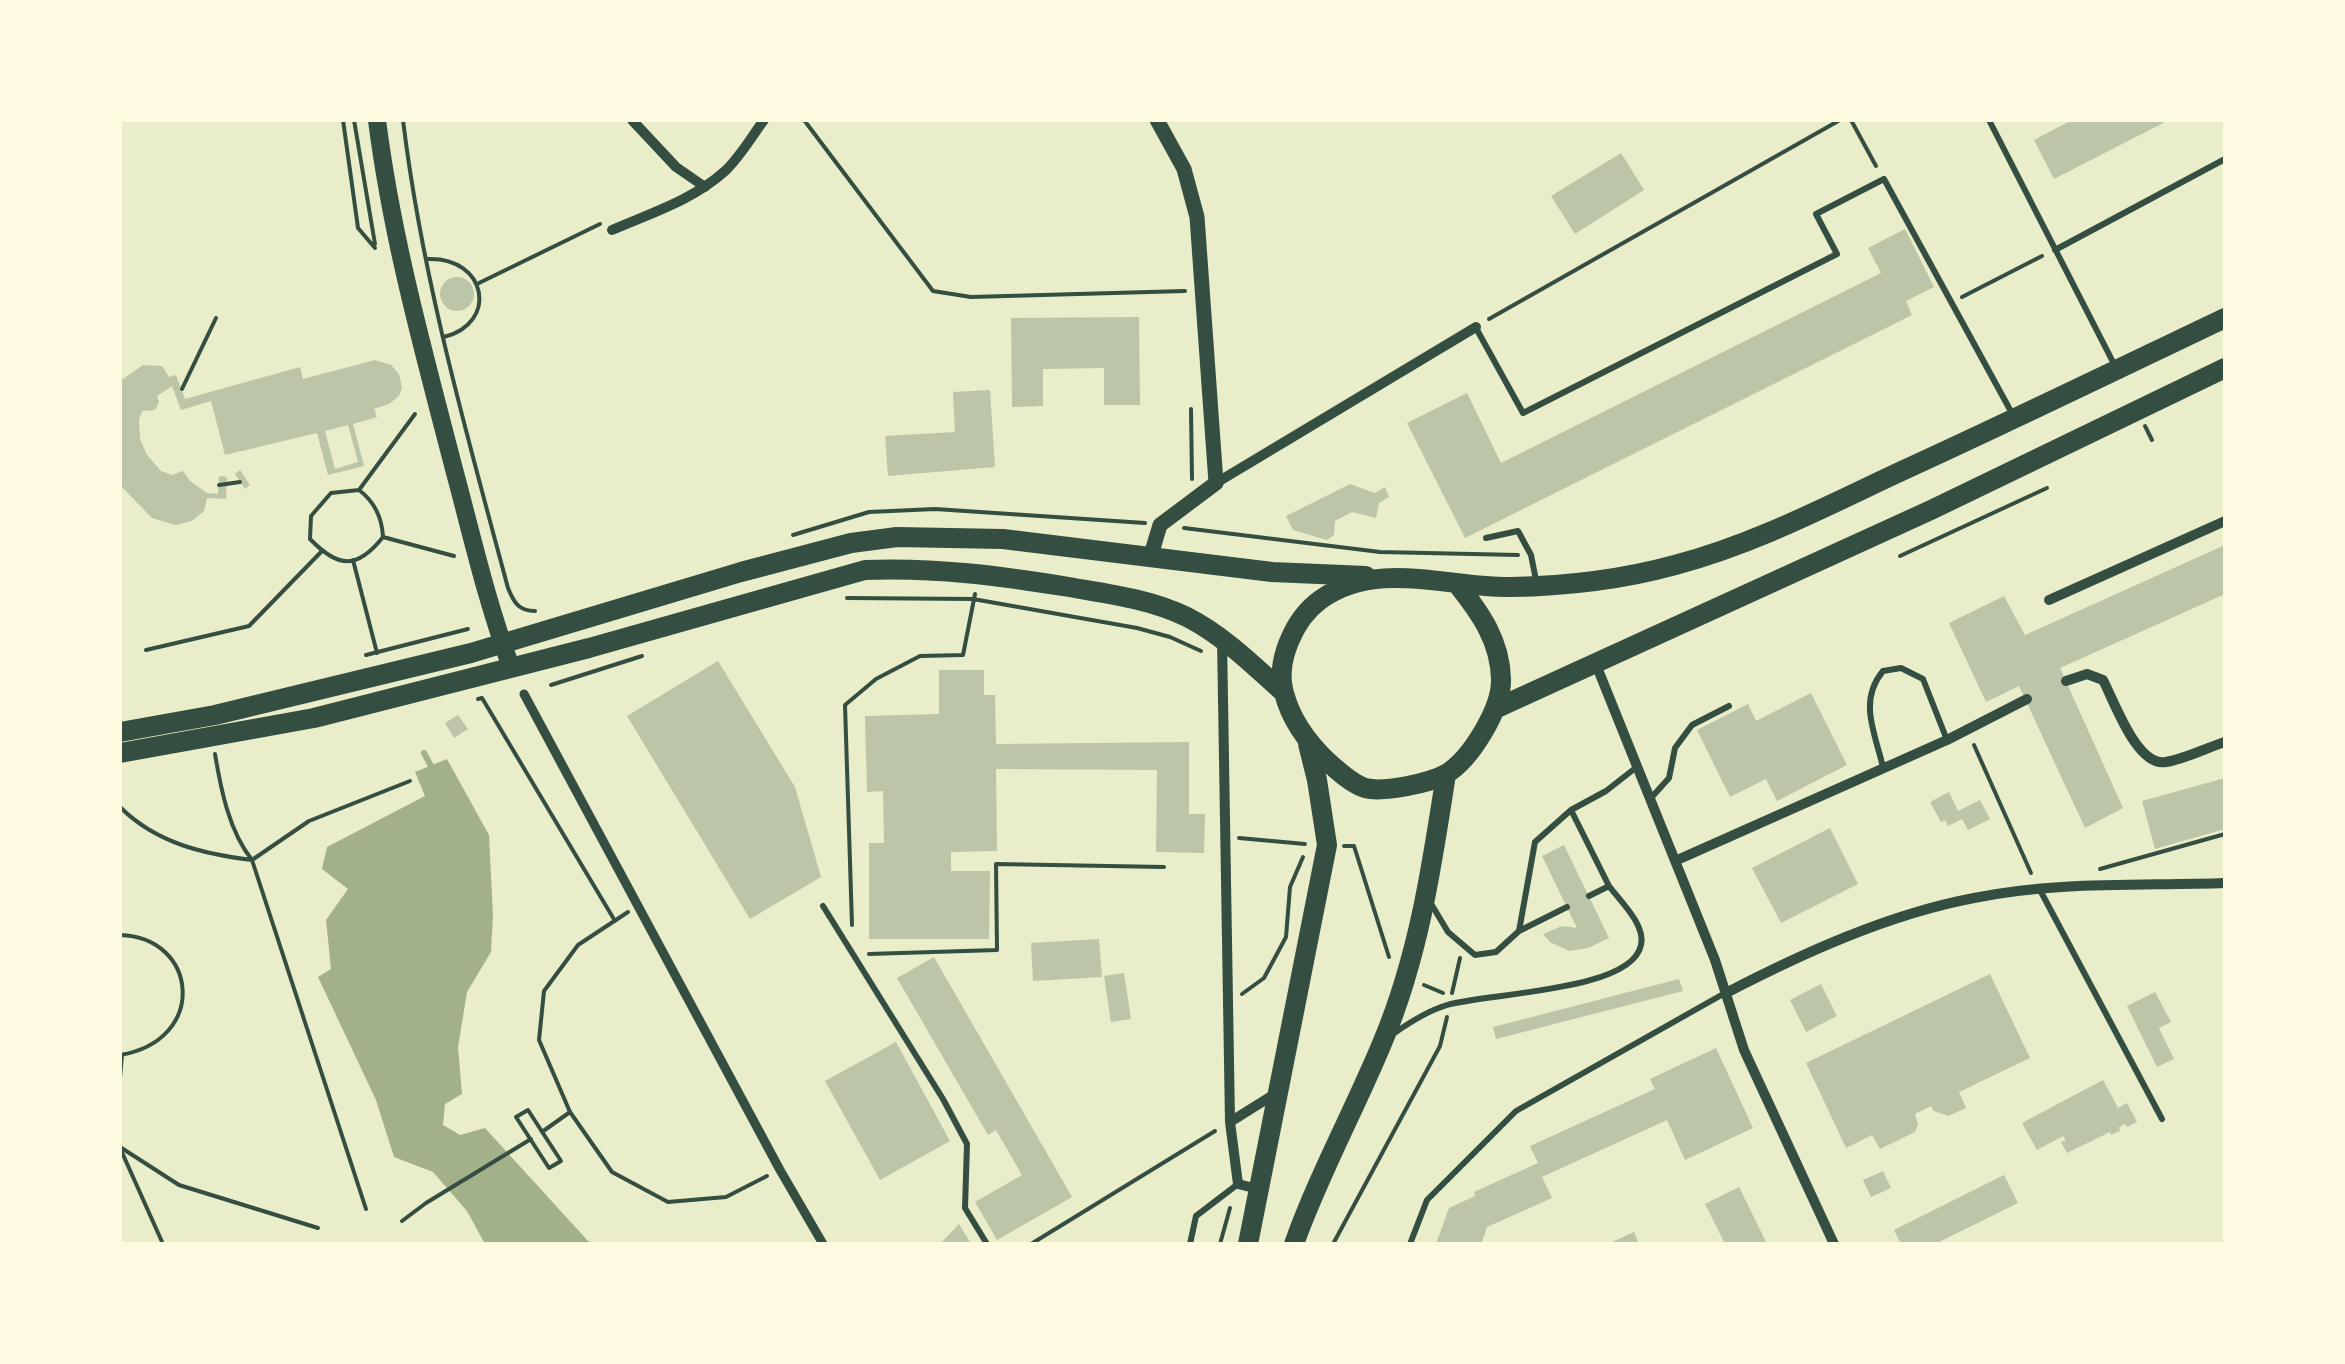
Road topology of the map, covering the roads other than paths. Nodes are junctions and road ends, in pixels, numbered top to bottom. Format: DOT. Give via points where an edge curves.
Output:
graph roads {
  1 [pos="377,120"];
  2 [pos="632,120"];
  3 [pos="764,120"];
  4 [pos="1158,120"];
  5 [pos="1989,120"];
  6 [pos="2225,159"];
  7 [pos="705,187"];
  8 [pos="610,225"];
  9 [pos="2055,250"];
  10 [pos="2225,318"];
  11 [pos="1476,327"];
  12 [pos="2225,368"];
  13 [pos="2117,370"];
  14 [pos="2015,419"];
  15 [pos="1216,483"];
  16 [pos="2225,521"];
  17 [pos="1486,538"];
  18 [pos="1150,555"];
  19 [pos="1393,577"];
  20 [pos="1458,585"];
  21 [pos="1537,586"];
  22 [pos="2049,600"];
  23 [pos="1222,637"];
  24 [pos="502,644"];
  25 [pos="1595,661"];
  26 [pos="512,667"];
  27 [pos="2066,681"];
  28 [pos="1283,692"];
  29 [pos="524,694"];
  30 [pos="2027,700"];
  31 [pos="1730,706"];
  32 [pos="1495,709"];
  33 [pos="120,732"];
  34 [pos="1947,740"];
  35 [pos="1308,742"];
  36 [pos="2225,742"];
  37 [pos="120,753"];
  38 [pos="1639,766"];
  39 [pos="1883,767"];
  40 [pos="1446,774"];
  41 [pos="1651,798"];
  42 [pos="1572,810"];
  43 [pos="1675,860"];
  44 [pos="2225,883"];
  45 [pos="1609,886"];
  46 [pos="2039,888"];
  47 [pos="1427,896"];
  48 [pos="1589,896"];
  49 [pos="823,906"];
  50 [pos="1567,907"];
  51 [pos="1519,931"];
  52 [pos="1726,993"];
  53 [pos="1384,1040"];
  54 [pos="1279,1092"];
  55 [pos="2162,1118"];
  56 [pos="1230,1122"];
  57 [pos="1238,1184"];
  58 [pos="1259,1190"];
  59 [pos="823,1244"];
  60 [pos="987,1244"];
  61 [pos="1190,1244"];
  62 [pos="1248,1244"];
  63 [pos="1294,1244"];
  64 [pos="1410,1244"];
  65 [pos="1834,1244"];
  1 -- 24 [label="main road" via="386,199 428,379"];
  2 -- 7 [label="street"];
  3 -- 7 [label="street"];
  4 -- 15 [label="street" via="1184,169 1197,217"];
  5 -- 9 [label="lane"];
  6 -- 9 [label="lane"];
  7 -- 8 [label="street"];
  9 -- 13 [label="lane"];
  10 -- 13 [label="main road"];
  11 -- 14 [label="lane" via="1522,413 1837,254 1816,214 1884,179"];
  11 -- 15 [label="street"];
  12 -- 25 [label="main road"];
  13 -- 14 [label="main road"];
  14 -- 21 [label="main road" via="1757,538 1674,566"];
  15 -- 18 [label="street" via="1154,519"];
  16 -- 22 [label="street"];
  17 -- 21 [label="lane" via="1518,531"];
  18 -- 19 [label="main road" via="1272,572"];
  18 -- 24 [label="main road" via="1002,539 851,543"];
  19 -- 20 [label="main road"];
  19 -- 28 [label="main road" via="1354,583 1320,600 1301,619 1284,652"];
  20 -- 21 [label="main road"];
  20 -- 32 [label="main road" via="1488,624 1502,682"];
  23 -- 26 [label="main road" via="1133,598 985,573 864,570"];
  23 -- 28 [label="main road"];
  23 -- 56 [label="street"];
  24 -- 26 [label="main road"];
  24 -- 33 [label="main road" via="290,698"];
  25 -- 32 [label="main road"];
  25 -- 38 [label="street"];
  26 -- 37 [label="main road" via="314,718"];
  27 -- 36 [label="street" via="2087,674 2103,680 2149,761 2163,763"];
  28 -- 35 [label="main road"];
  29 -- 59 [label="street"];
  30 -- 34 [label="street"];
  31 -- 41 [label="lane" via="1692,725 1675,748 1669,778"];
  32 -- 40 [label="main road" via="1476,744"];
  34 -- 39 [label="street"];
  34 -- 39 [label="lane" via="1923,679 1902,668 1883,671 1871,685 1868,705"];
  35 -- 40 [label="main road" via="1365,788 1402,788"];
  35 -- 54 [label="main road" via="1327,845"];
  38 -- 41 [label="street"];
  38 -- 42 [label="lane"];
  39 -- 43 [label="street"];
  40 -- 47 [label="main road"];
  41 -- 43 [label="street"];
  42 -- 45 [label="lane"];
  42 -- 51 [label="lane" via="1535,842"];
  43 -- 52 [label="street"];
  44 -- 46 [label="street"];
  45 -- 48 [label="lane"];
  45 -- 53 [label="lane" via="1641,931 1642,948 1632,961 1542,991 1451,1000"];
  46 -- 52 [label="street" via="1926,909"];
  46 -- 55 [label="lane"];
  47 -- 51 [label="lane" via="1448,932 1476,955 1496,952"];
  47 -- 53 [label="main road"];
  49 -- 60 [label="lane" via="967,1144 965,1208"];
  50 -- 51 [label="lane"];
  52 -- 64 [label="lane" via="1516,1112 1427,1200"];
  52 -- 65 [label="street" via="1744,1050"];
  53 -- 63 [label="main road"];
  54 -- 56 [label="street"];
  54 -- 58 [label="main road"];
  56 -- 57 [label="street"];
  57 -- 58 [label="street"];
  57 -- 61 [label="lane" via="1196,1216"];
  58 -- 62 [label="main road"];
}
